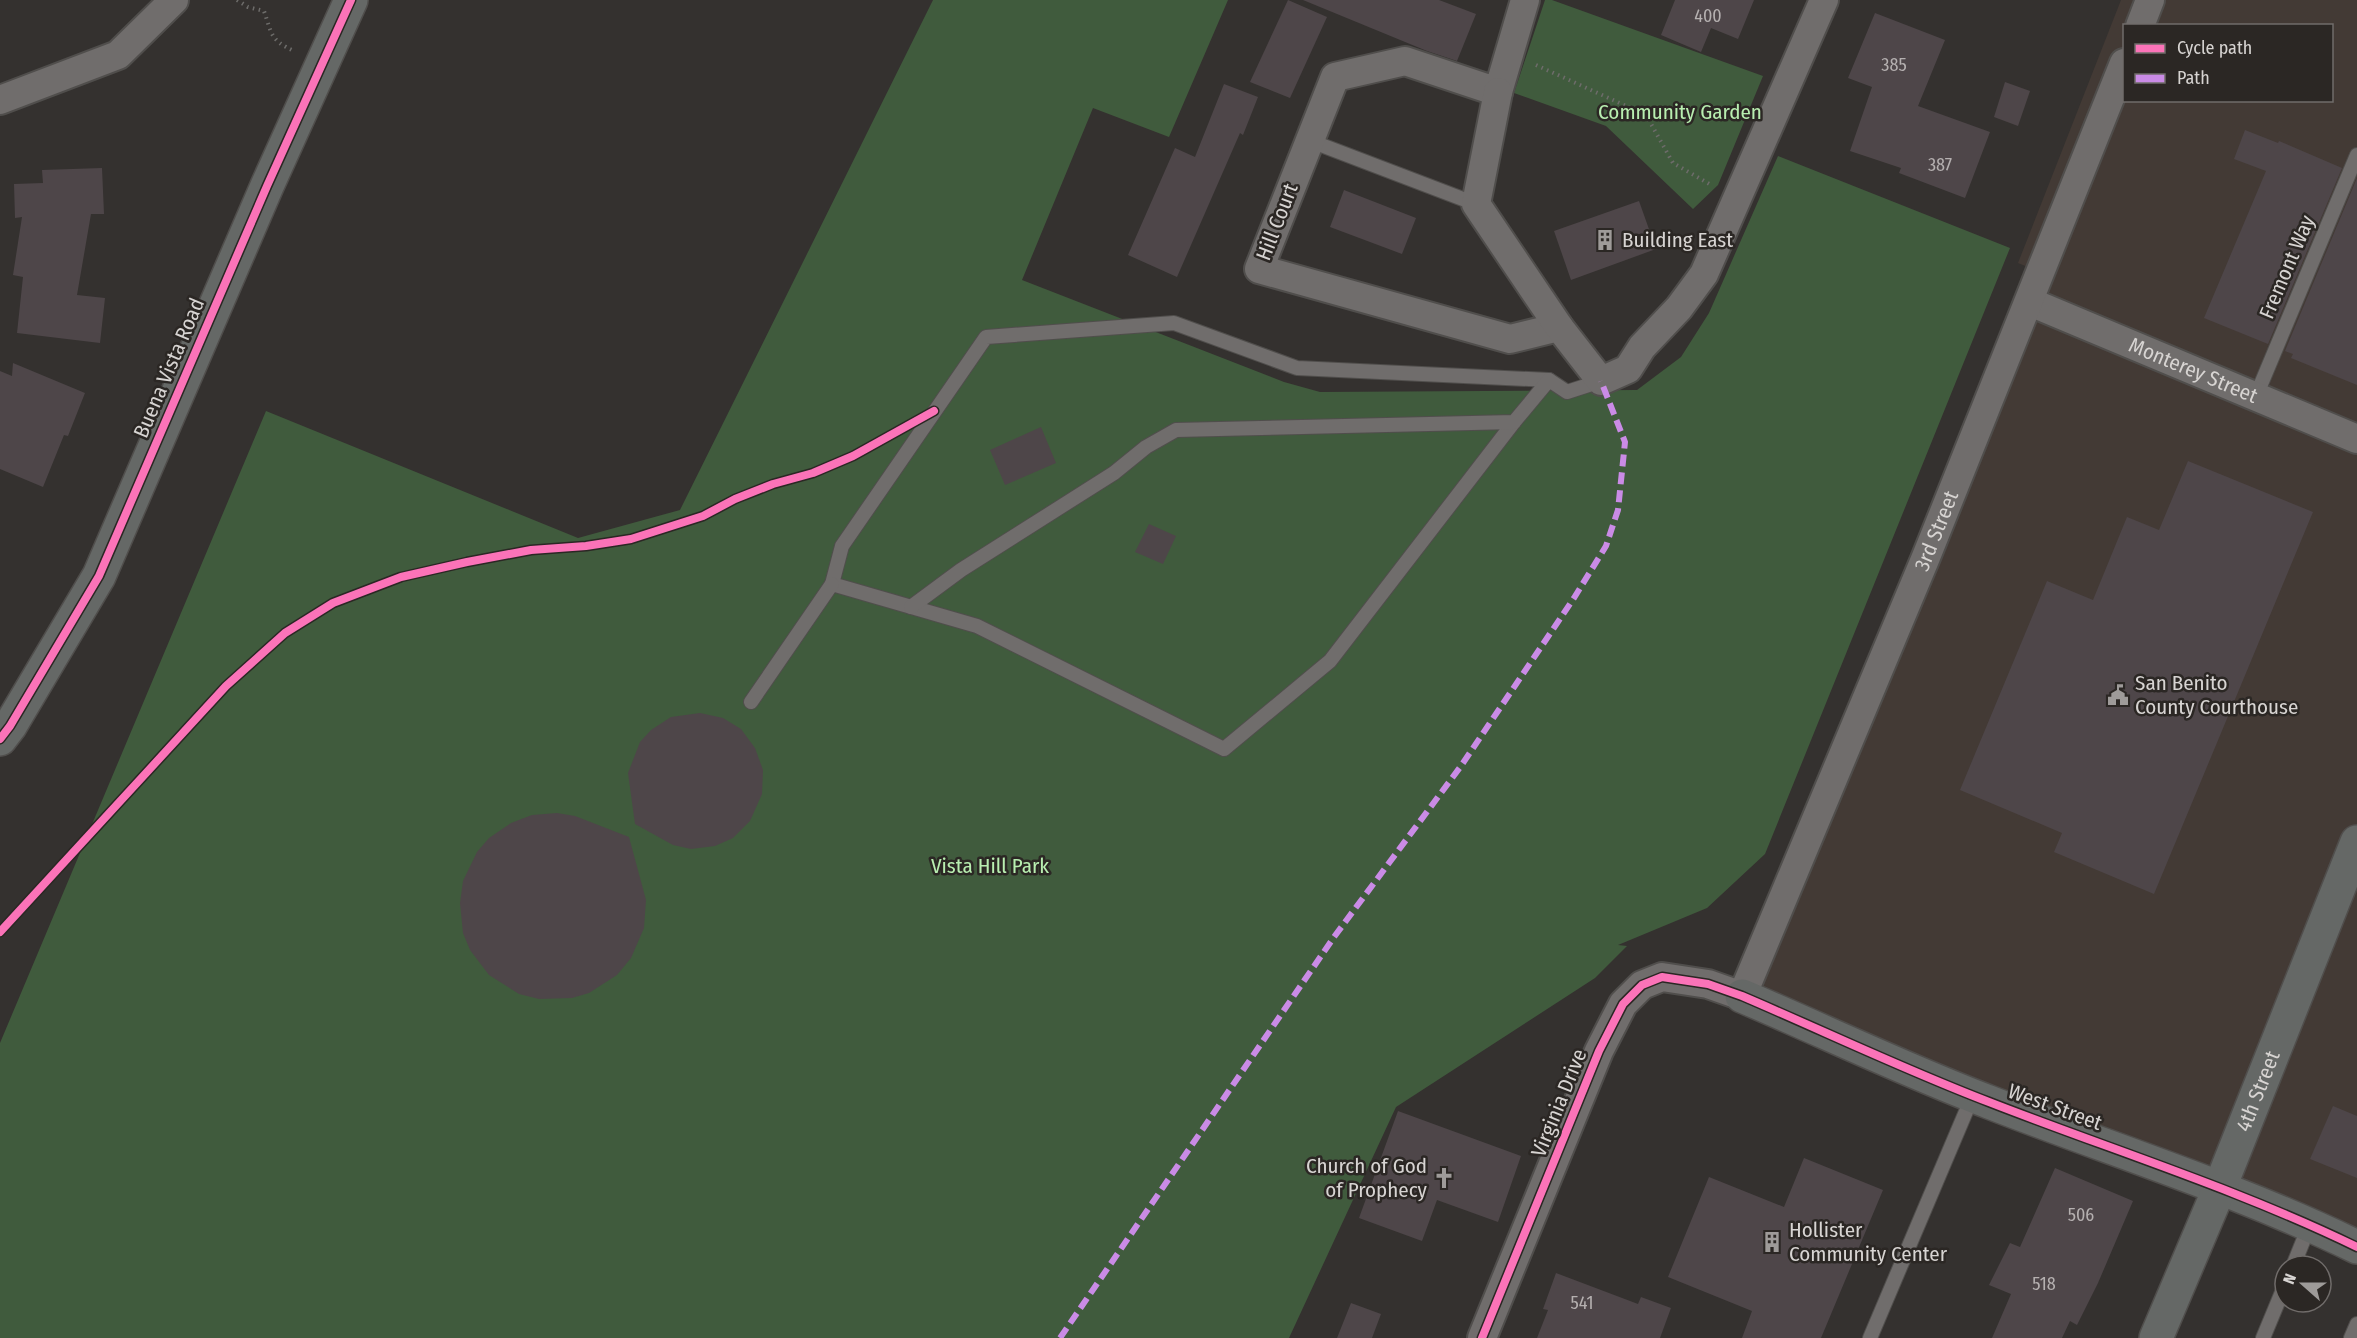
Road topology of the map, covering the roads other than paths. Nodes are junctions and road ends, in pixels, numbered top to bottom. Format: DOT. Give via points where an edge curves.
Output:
graph roads {
  1 [pos="174,0"];
  2 [pos="351,0"];
  3 [pos="1525,0"];
  4 [pos="1824,0"];
  5 [pos="2150,0"];
  6 [pos="2140,24"];
  7 [pos="2123,66"];
  8 [pos="1498,92"];
  9 [pos="0,100"];
  10 [pos="1308,140"];
  11 [pos="2357,155"];
  12 [pos="1476,204"];
  13 [pos="2030,302"];
  14 [pos="1559,327"];
  15 [pos="1549,381"];
  16 [pos="1600,381"];
  17 [pos="2256,396"];
  18 [pos="1514,422"];
  19 [pos="2357,439"];
  20 [pos="832,584"];
  21 [pos="911,607"];
  22 [pos="751,702"];
  23 [pos="0,739"];
  24 [pos="2357,842"];
  25 [pos="1742,996"];
  26 [pos="1973,1095"];
  27 [pos="2220,1187"];
  28 [pos="2310,1224"];
  29 [pos="2357,1247"];
  30 [pos="2298,1254"];
  31 [pos="2273,1314"];
  32 [pos="2357,1324"];
  33 [pos="1482,1338"];
  34 [pos="1870,1338"];
  35 [pos="2156,1338"];
  36 [pos="2263,1338"];
  37 [pos="2351,1338"];
  1 -- 9 [label="street" via="118,55"];
  2 -- 23 [label="street, Buena Vista Road" via="99,576"];
  3 -- 8 [label="street"];
  4 -- 16 [label="street" via="1704,274 1628,369"];
  5 -- 6 [label="street"];
  7 -- 13 [label="street, 3rd Street"];
  8 -- 10 [label="street, Hill Court" via="1405,61 1335,76"];
  8 -- 12 [label="street"];
  10 -- 12 [label="lane"];
  10 -- 14 [label="street, Hill Court" via="1259,269 1510,339"];
  11 -- 17 [label="lane, Fremont Way"];
  12 -- 14 [label="street"];
  13 -- 17 [label="street, Monterey Street"];
  13 -- 25 [label="street, 3rd Street"];
  14 -- 16 [label="street"];
  15 -- 16 [label="lane" via="1567,392"];
  15 -- 18 [label="lane"];
  15 -- 20 [label="lane" via="1297,368 1174,323 986,337 842,546"];
  17 -- 19 [label="street, Monterey Street"];
  18 -- 21 [label="lane" via="1176,430"];
  18 -- 21 [label="lane" via="1330,661 1224,749 977,626"];
  20 -- 21 [label="lane"];
  20 -- 22 [label="lane"];
  24 -- 27 [label="street, 4th Street"];
  25 -- 26 [label="street, West Street"];
  25 -- 33 [label="street, Virginia Drive" via="1708,984 1662,977 1642,985 1623,1004 1599,1051"];
  26 -- 27 [label="street, West Street"];
  26 -- 34 [label="lane"];
  27 -- 28 [label="street, West Street"];
  27 -- 35 [label="street, 4th Street"];
  28 -- 29 [label="street, West Street"];
  28 -- 30 [label="lane"];
  31 -- 36 [label="lane"];
  32 -- 37 [label="lane"];
}
